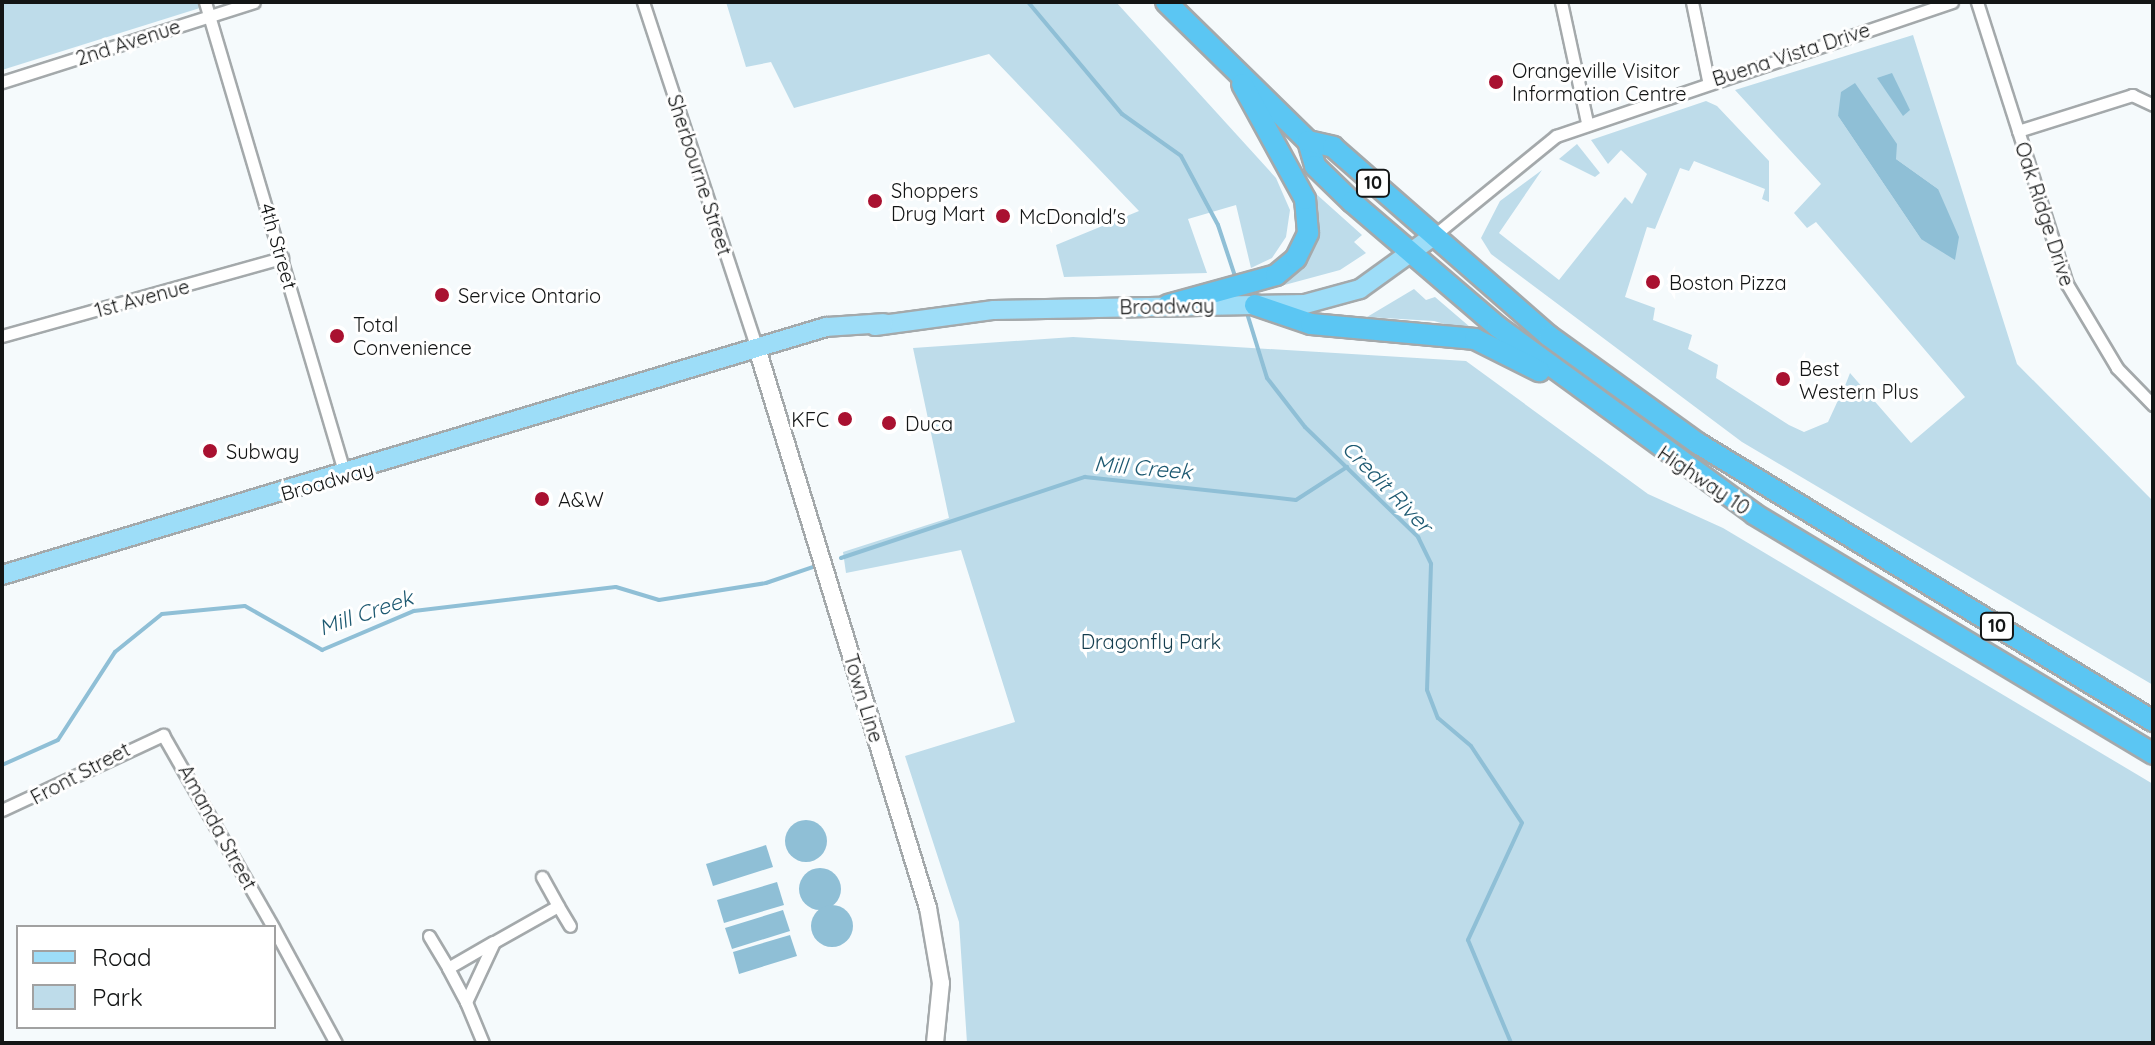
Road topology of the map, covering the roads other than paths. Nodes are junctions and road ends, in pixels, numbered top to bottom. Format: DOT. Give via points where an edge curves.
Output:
graph roads {
  1 [pos="205,2"];
  2 [pos="254,2"];
  3 [pos="643,2"];
  4 [pos="1166,2"];
  5 [pos="1561,2"];
  6 [pos="1692,2"];
  7 [pos="1952,2"];
  8 [pos="1977,2"];
  9 [pos="210,16"];
  10 [pos="1239,77"];
  11 [pos="1708,80"];
  12 [pos="2,82"];
  13 [pos="2153,105"];
  14 [pos="1587,122"];
  15 [pos="2018,131"];
  16 [pos="1308,141"];
  17 [pos="1432,237"];
  18 [pos="1413,254"];
  19 [pos="282,258"];
  20 [pos="1229,296"];
  21 [pos="1168,305"];
  22 [pos="1255,305"];
  23 [pos="2,336"];
  24 [pos="759,353"];
  25 [pos="1582,390"];
  26 [pos="2153,405"];
  27 [pos="345,476"];
  28 [pos="2,575"];
  29 [pos="2153,721"];
  30 [pos="157,734"];
  31 [pos="2153,754"];
  32 [pos="2,810"];
  33 [pos="542,877"];
  34 [pos="558,906"];
  35 [pos="271,925"];
  36 [pos="570,926"];
  37 [pos="276,933"];
  38 [pos="429,936"];
  39 [pos="494,942"];
  40 [pos="448,968"];
  41 [pos="466,1002"];
  42 [pos="336,1043"];
  43 [pos="483,1043"];
  44 [pos="935,1043"];
  1 -- 9 [label="street, 4th Street"];
  2 -- 9 [label="street, 2nd Avenue"];
  3 -- 24 [label="street, Sherbourne Street"];
  4 -- 10 [label="highway, Highway 10 / 10"];
  5 -- 14 [label="street"];
  6 -- 11 [label="street"];
  7 -- 11 [label="street, Buena Vista Drive"];
  8 -- 15 [label="street, Oak Ridge Drive"];
  9 -- 12 [label="street, 2nd Avenue"];
  9 -- 19 [label="street, 4th Street"];
  10 -- 16 [label="highway, Highway 10 / 10"];
  10 -- 20 [label="highway" via="1263,134 1305,199 1308,233 1289,266"];
  11 -- 14 [label="street, Buena Vista Drive"];
  13 -- 15 [label="street" via="2132,95"];
  14 -- 17 [label="street, Buena Vista Drive" via="1534,149"];
  15 -- 26 [label="street, Oak Ridge Drive" via="2082,319"];
  16 -- 17 [label="highway, Highway 10 / 10" via="1333,147"];
  16 -- 18 [label="highway, Highway 10 / 10" via="1315,166"];
  17 -- 18 [label="main road, Broadway"];
  17 -- 29 [label="highway, Highway 10 / 10" via="1549,336 1699,444"];
  18 -- 22 [label="main road, Broadway" via="1336,298"];
  18 -- 25 [label="highway, Highway 10 / 10"];
  19 -- 23 [label="street, 1st Avenue"];
  19 -- 27 [label="street, 4th Street"];
  20 -- 21 [label="highway"];
  20 -- 22 [label="main road, Broadway"];
  21 -- 24 [label="main road, Broadway" via="994,310 884,323"];
  22 -- 25 [label="highway" via="1311,324 1475,339"];
  24 -- 27 [label="main road, Broadway"];
  24 -- 44 [label="main road, Town Line" via="928,908 941,983"];
  25 -- 31 [label="highway, Highway 10 / 10" via="1754,514"];
  27 -- 28 [label="main road, Broadway"];
  30 -- 32 [label="street, Front Street"];
  30 -- 35 [label="street, Amanda Street" via="172,742"];
  33 -- 34 [label="street"];
  34 -- 36 [label="street"];
  34 -- 39 [label="street"];
  37 -- 42 [label="street, Amanda Street"];
  38 -- 40 [label="street"];
  39 -- 40 [label="street"];
  39 -- 41 [label="street"];
  40 -- 41 [label="street"];
  41 -- 43 [label="street"];
}
